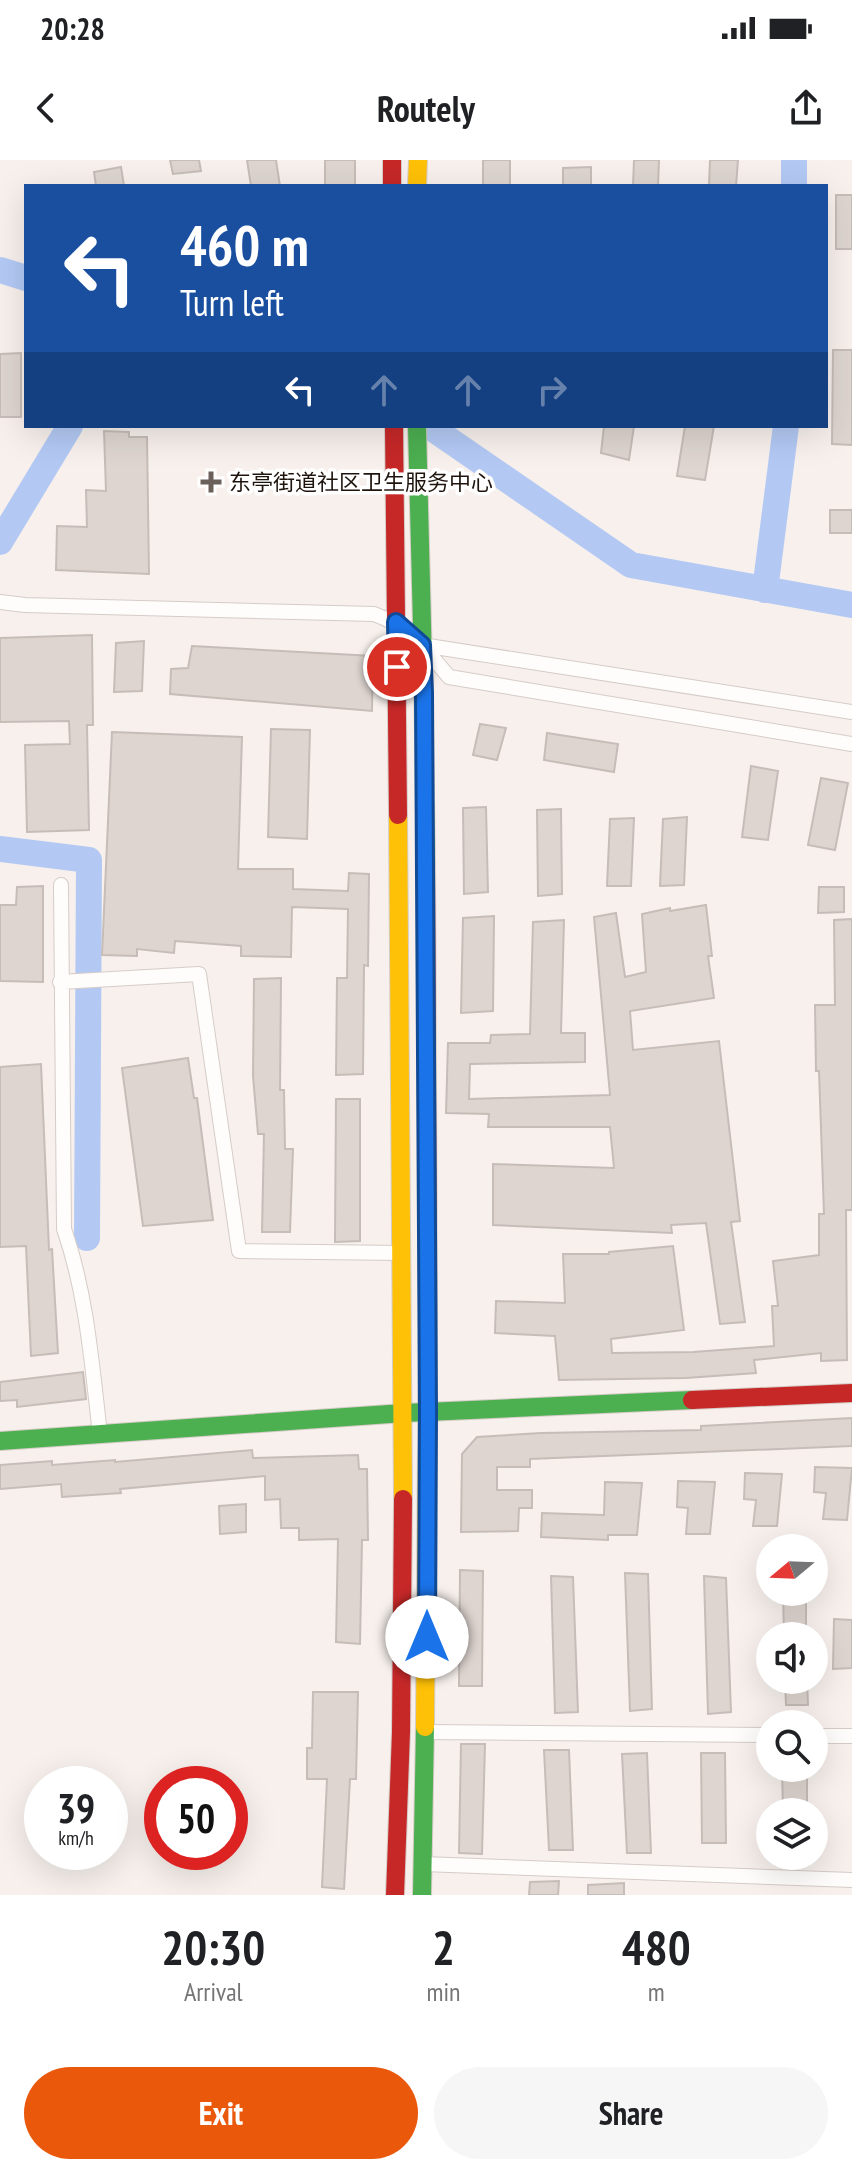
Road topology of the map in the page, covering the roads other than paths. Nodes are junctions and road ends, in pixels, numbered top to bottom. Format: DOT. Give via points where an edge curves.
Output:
graph roads {
  1 [pos="392,160"];
  2 [pos="418,160"];
  3 [pos="392,184"];
  4 [pos="417,184"];
  5 [pos="394,428"];
  6 [pos="417,428"];
  7 [pos="0,602"];
  8 [pos="396,622"];
  9 [pos="422,645"];
  10 [pos="852,712"];
  11 [pos="852,744"];
  12 [pos="61,885"];
  13 [pos="61,982"];
  14 [pos="403,1253"];
  15 [pos="852,1393"];
  16 [pos="404,1413"];
  17 [pos="428,1413"];
  18 [pos="100,1434"];
  19 [pos="0,1441"];
  20 [pos="426,1732"];
  21 [pos="756,1735"];
  22 [pos="828,1736"];
  23 [pos="852,1736"];
  24 [pos="423,1864"];
  25 [pos="852,1880"];
  26 [pos="395,1895"];
  27 [pos="422,1895"];
  1 -- 3 [label="main road"];
  2 -- 4 [label="main road"];
  5 -- 8 [label="main road"];
  6 -- 9 [label="main road"];
  7 -- 8 [label="street" via="374,614"];
  8 -- 9 [label="street"];
  8 -- 14 [label="main road"];
  9 -- 10 [label="street"];
  9 -- 11 [label="street" via="449,677"];
  9 -- 17 [label="main road"];
  12 -- 13 [label="street"];
  13 -- 14 [label="street" via="199,974 239,1251"];
  13 -- 18 [label="street" via="64,1229 81,1293"];
  14 -- 16 [label="main road"];
  15 -- 17 [label="main road"];
  16 -- 17 [label="main road"];
  16 -- 18 [label="main road"];
  16 -- 26 [label="main road"];
  17 -- 20 [label="main road"];
  18 -- 19 [label="main road"];
  20 -- 21 [label="street"];
  20 -- 24 [label="main road"];
  22 -- 23 [label="street"];
  24 -- 25 [label="street"];
  24 -- 27 [label="main road"];
}
